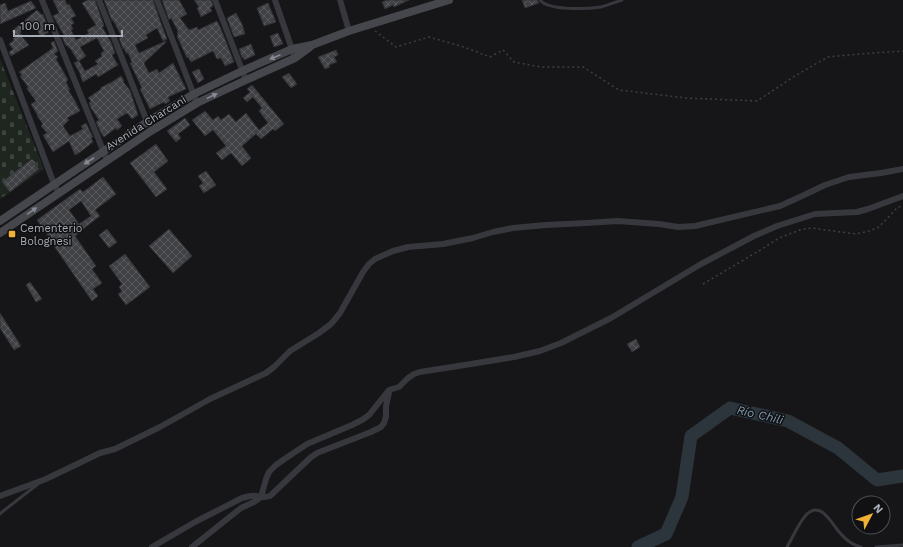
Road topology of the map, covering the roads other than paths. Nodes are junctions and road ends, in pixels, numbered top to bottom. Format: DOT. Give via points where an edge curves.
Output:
graph roads {
  1 [pos="42,0"];
  2 [pos="99,0"];
  3 [pos="157,0"];
  4 [pos="215,0"];
  5 [pos="275,0"];
  6 [pos="340,0"];
  7 [pos="449,0"];
  8 [pos="540,0"];
  9 [pos="622,0"];
  10 [pos="349,31"];
  11 [pos="0,40"];
  12 [pos="312,45"];
  13 [pos="292,49"];
  14 [pos="295,58"];
  15 [pos="242,70"];
  16 [pos="246,80"];
  17 [pos="194,94"];
  18 [pos="197,103"];
  19 [pos="147,122"];
  20 [pos="151,131"];
  21 [pos="103,152"];
  22 [pos="107,160"];
  23 [pos="903,169"];
  24 [pos="54,184"];
  25 [pos="59,193"];
  26 [pos="903,196"];
  27 [pos="0,221"];
  28 [pos="0,233"];
  29 [pos="389,390"];
  30 [pos="46,479"];
  31 [pos="0,496"];
  32 [pos="261,497"];
  33 [pos="0,514"];
  34 [pos="903,545"];
  35 [pos="152,547"];
  36 [pos="192,547"];
  37 [pos="787,547"];
  38 [pos="862,547"];
  39 [pos="876,547"];
  1 -- 21 [label="street"];
  2 -- 19 [label="street"];
  3 -- 17 [label="street"];
  4 -- 15 [label="street"];
  5 -- 13 [label="street"];
  6 -- 10 [label="street"];
  7 -- 10 [label="main road, Avenida Charcani"];
  8 -- 9 [label="lane" via="543,4 560,8 590,8"];
  10 -- 12 [label="main road, Avenida Charcani"];
  11 -- 24 [label="street"];
  12 -- 13 [label="main road, Avenida Charcani"];
  12 -- 14 [label="main road, Avenida Charcani"];
  13 -- 14 [label="street"];
  13 -- 15 [label="main road, Avenida Charcani, one-way"];
  14 -- 16 [label="main road, Avenida Charcani"];
  15 -- 16 [label="street"];
  15 -- 17 [label="main road, Avenida Charcani"];
  18 -- 16 [label="main road, Avenida Charcani, one-way"];
  17 -- 18 [label="street"];
  17 -- 19 [label="main road, Avenida Charcani"];
  18 -- 20 [label="main road, Avenida Charcani"];
  19 -- 20 [label="street"];
  19 -- 21 [label="main road, Avenida Charcani"];
  20 -- 22 [label="main road, Avenida Charcani"];
  21 -- 22 [label="street"];
  21 -- 24 [label="main road, Avenida Charcani, one-way"];
  22 -- 25 [label="main road, Avenida Charcani"];
  23 -- 30 [label="street" via="849,177 780,206 695,226 678,227 618,220 513,228 443,244 408,247 382,255 363,272 331,324 290,352 266,373 115,449 100,453"];
  24 -- 25 [label="street"];
  24 -- 27 [label="main road, Avenida Charcani"];
  28 -- 25 [label="main road, Avenida Charcani, one-way"];
  26 -- 29 [label="street" via="857,212 815,214 777,226 701,264 611,318 540,351 420,372 408,378 399,387"];
  29 -- 32 [label="street" via="362,420 307,444 276,465 269,472"];
  29 -- 32 [label="street" via="386,416 381,427 318,453 270,496"];
  30 -- 31 [label="street"];
  30 -- 33 [label="lane"];
  32 -- 35 [label="street" via="242,498"];
  32 -- 36 [label="street" via="241,508"];
  34 -- 39 [label="lane"];
  37 -- 38 [label="lane" via="806,515 818,510 826,515 847,540"];
}
